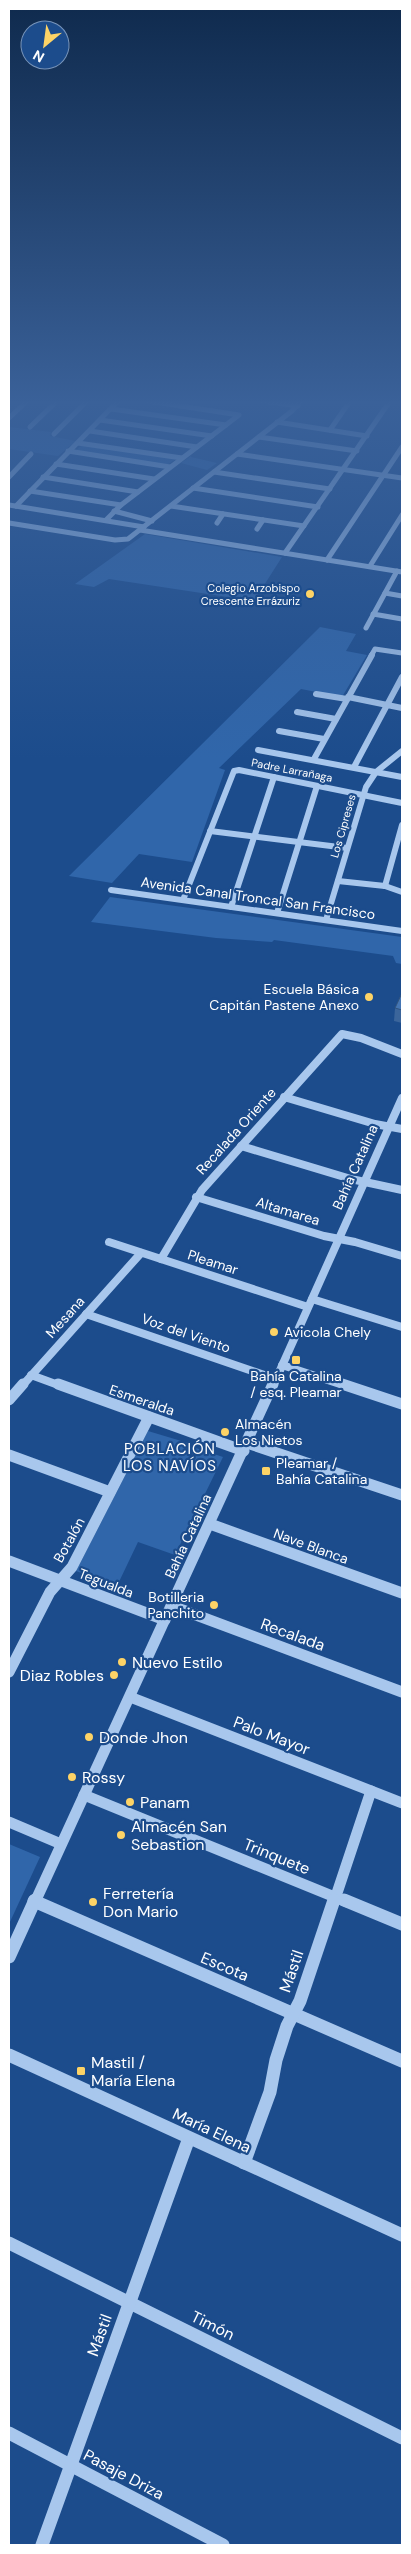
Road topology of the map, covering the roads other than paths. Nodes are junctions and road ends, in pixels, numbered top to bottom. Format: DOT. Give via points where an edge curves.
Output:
graph roads {
  1 [pos="106,520"];
  2 [pos="149,520"];
  3 [pos="219,520"];
  4 [pos="264,520"];
  5 [pos="265,520"];
  6 [pos="308,520"];
  7 [pos="354,520"];
  8 [pos="399,520"];
  9 [pos="152,521"];
  10 [pos="9,523"];
  11 [pos="217,523"];
  12 [pos="304,526"];
  13 [pos="142,528"];
  14 [pos="257,529"];
  15 [pos="124,540"];
  16 [pos="285,553"];
  17 [pos="327,560"];
  18 [pos="370,566"];
  19 [pos="400,571"];
  20 [pos="385,593"];
  21 [pos="402,596"];
  22 [pos="373,614"];
  23 [pos="402,619"];
  24 [pos="366,628"];
  25 [pos="402,653"];
  26 [pos="402,677"];
  27 [pos="316,694"];
  28 [pos="347,698"];
  29 [pos="387,705"];
  30 [pos="402,708"];
  31 [pos="297,712"];
  32 [pos="336,719"];
  33 [pos="279,730"];
  34 [pos="324,739"];
  35 [pos="258,750"];
  36 [pos="402,751"];
  37 [pos="314,759"];
  38 [pos="354,767"];
  39 [pos="376,772"];
  40 [pos="274,777"];
  41 [pos="402,777"];
  42 [pos="317,786"];
  43 [pos="362,795"];
  44 [pos="402,803"];
  45 [pos="402,828"];
  46 [pos="210,831"];
  47 [pos="254,836"];
  48 [pos="299,842"];
  49 [pos="347,848"];
  50 [pos="398,855"];
  51 [pos="338,881"];
  52 [pos="385,886"];
  53 [pos="111,890"];
  54 [pos="402,892"];
  55 [pos="183,900"];
  56 [pos="230,907"];
  57 [pos="277,913"];
  58 [pos="326,920"];
  59 [pos="402,931"];
  60 [pos="402,1054"];
  61 [pos="284,1097"];
  62 [pos="402,1098"];
  63 [pos="390,1126"];
  64 [pos="402,1129"];
  65 [pos="241,1146"];
  66 [pos="365,1181"];
  67 [pos="402,1190"];
  68 [pos="196,1197"];
  69 [pos="339,1239"];
  70 [pos="109,1242"];
  71 [pos="142,1253"];
  72 [pos="402,1256"];
  73 [pos="161,1259"];
  74 [pos="310,1303"];
  75 [pos="86,1314"];
  76 [pos="402,1327"];
  77 [pos="282,1365"];
  78 [pos="31,1375"];
  79 [pos="276,1379"];
  80 [pos="9,1400"];
  81 [pos="402,1404"];
  82 [pos="149,1417"];
  83 [pos="246,1447"];
  84 [pos="9,1455"];
  85 [pos="110,1492"];
  86 [pos="402,1495"];
  87 [pos="210,1524"];
  88 [pos="9,1561"];
  89 [pos="60,1580"];
  90 [pos="402,1593"];
  91 [pos="172,1606"];
  92 [pos="165,1620"];
  93 [pos="9,1672"];
  94 [pos="402,1692"];
  95 [pos="130,1697"];
  96 [pos="371,1791"];
  97 [pos="84,1795"];
  98 [pos="402,1803"];
  99 [pos="9,1822"];
  100 [pos="61,1844"];
  101 [pos="335,1897"];
  102 [pos="34,1902"];
  103 [pos="402,1924"];
  104 [pos="9,1957"];
  105 [pos="293,2014"];
  106 [pos="9,2055"];
  107 [pos="402,2061"];
  108 [pos="189,2138"];
  109 [pos="244,2163"];
  110 [pos="402,2235"];
  111 [pos="9,2243"];
  112 [pos="130,2303"];
  113 [pos="9,2433"];
  114 [pos="402,2438"];
  115 [pos="71,2466"];
  116 [pos="42,2545"];
  117 [pos="223,2545"];
  1 -- 13 [label="street"];
  2 -- 9 [label="street"];
  3 -- 11 [label="street"];
  4 -- 14 [label="street"];
  5 -- 12 [label="street"];
  6 -- 12 [label="street"];
  7 -- 17 [label="street"];
  8 -- 18 [label="street"];
  9 -- 13 [label="street"];
  10 -- 15 [label="street"];
  12 -- 16 [label="street"];
  13 -- 15 [label="street"];
  13 -- 16 [label="street"];
  16 -- 17 [label="street"];
  17 -- 18 [label="street"];
  18 -- 19 [label="street"];
  19 -- 20 [label="street"];
  20 -- 21 [label="street"];
  20 -- 22 [label="street"];
  22 -- 23 [label="street"];
  22 -- 24 [label="street"];
  25 -- 28 [label="street" via="377,649"];
  26 -- 29 [label="street"];
  27 -- 28 [label="street"];
  28 -- 29 [label="street"];
  28 -- 32 [label="street"];
  29 -- 30 [label="street"];
  29 -- 38 [label="street"];
  31 -- 32 [label="street"];
  32 -- 34 [label="street"];
  33 -- 34 [label="street"];
  34 -- 37 [label="street"];
  35 -- 37 [label="street"];
  36 -- 39 [label="street, Los Cipreses"];
  37 -- 38 [label="street"];
  38 -- 39 [label="street"];
  39 -- 41 [label="street"];
  39 -- 43 [label="street, Los Cipreses"];
  40 -- 42 [label="street, Padre Larrañaga"];
  40 -- 46 [label="street, Padre Larrañaga" via="236,770 232,773"];
  40 -- 47 [label="street"];
  42 -- 43 [label="street, Padre Larrañaga"];
  42 -- 48 [label="street"];
  43 -- 44 [label="street, Padre Larrañaga"];
  43 -- 49 [label="street, Los Cipreses"];
  45 -- 50 [label="street"];
  46 -- 47 [label="street"];
  46 -- 55 [label="street"];
  47 -- 48 [label="street"];
  47 -- 56 [label="street"];
  48 -- 49 [label="street"];
  48 -- 57 [label="street"];
  49 -- 51 [label="street, Los Cipreses"];
  50 -- 52 [label="street"];
  51 -- 52 [label="street"];
  51 -- 58 [label="street, Los Cipreses"];
  52 -- 54 [label="street"];
  53 -- 55 [label="street, Avenida Canal Troncal San Francisco"];
  55 -- 56 [label="street, Avenida Canal Troncal San Francisco"];
  56 -- 57 [label="street, Avenida Canal Troncal San Francisco"];
  57 -- 58 [label="street, Avenida Canal Troncal San Francisco"];
  58 -- 59 [label="street, Avenida Canal Troncal San Francisco"];
  60 -- 61 [label="street, Recalada Oriente" via="345,1033"];
  61 -- 63 [label="street"];
  61 -- 65 [label="street, Recalada Oriente"];
  62 -- 63 [label="street, Bahía Catalina"];
  63 -- 64 [label="street"];
  63 -- 66 [label="street, Bahía Catalina"];
  65 -- 66 [label="street"];
  65 -- 68 [label="street, Recalada Oriente"];
  66 -- 67 [label="street"];
  66 -- 69 [label="street, Bahía Catalina"];
  68 -- 69 [label="street, Altamarea"];
  68 -- 73 [label="street, Recalada Oriente"];
  69 -- 72 [label="street, Altamarea"];
  69 -- 74 [label="street, Bahía Catalina"];
  70 -- 71 [label="street, Pleamar"];
  71 -- 73 [label="street, Pleamar"];
  71 -- 75 [label="street, Mesana"];
  73 -- 74 [label="street, Pleamar"];
  74 -- 76 [label="street, Pleamar"];
  74 -- 77 [label="street, Bahía Catalina"];
  75 -- 78 [label="street, Mesana"];
  75 -- 79 [label="street, Voz del Viento"];
  77 -- 79 [label="street, Bahía Catalina"];
  77 -- 81 [label="street"];
  78 -- 80 [label="street, Mesana"];
  78 -- 82 [label="street, Esmeralda"];
  79 -- 83 [label="street, Bahía Catalina"];
  82 -- 83 [label="street, Esmeralda"];
  82 -- 85 [label="street, Botalón"];
  83 -- 86 [label="street, Esmeralda"];
  83 -- 87 [label="street, Bahía Catalina"];
  84 -- 85 [label="street"];
  85 -- 89 [label="street, Botalón" via="72,1567"];
  87 -- 90 [label="street, Nave Blanca"];
  87 -- 91 [label="street, Bahía Catalina"];
  88 -- 89 [label="street, Tegualda"];
  89 -- 92 [label="street, Tegualda"];
  89 -- 93 [label="street, Botalón" via="50,1592"];
  91 -- 92 [label="street, Bahía Catalina"];
  91 -- 94 [label="street, Recalada"];
  92 -- 95 [label="street, Bahía Catalina"];
  95 -- 96 [label="street, Palo Mayor"];
  95 -- 97 [label="street, Bahía Catalina"];
  96 -- 98 [label="street, Palo Mayor"];
  96 -- 101 [label="street, Mástil"];
  97 -- 100 [label="street, Bahía Catalina"];
  97 -- 101 [label="street, Trinquete"];
  99 -- 100 [label="street"];
  100 -- 102 [label="street, Bahía Catalina"];
  101 -- 103 [label="street, Trinquete"];
  101 -- 105 [label="street, Mástil"];
  102 -- 104 [label="street, Bahía Catalina"];
  102 -- 105 [label="street, Escota"];
  105 -- 107 [label="street, Escota"];
  105 -- 109 [label="street, Mástil" via="276,2060 270,2092"];
  106 -- 108 [label="street, María Elena"];
  108 -- 109 [label="street, María Elena"];
  108 -- 112 [label="street, Mástil"];
  109 -- 110 [label="street, María Elena"];
  111 -- 112 [label="street, Timón"];
  112 -- 114 [label="street, Timón"];
  112 -- 115 [label="street, Mástil"];
  113 -- 115 [label="street, Pasaje Driza"];
  115 -- 116 [label="street, Mástil"];
  115 -- 117 [label="street, Pasaje Driza"];
}
